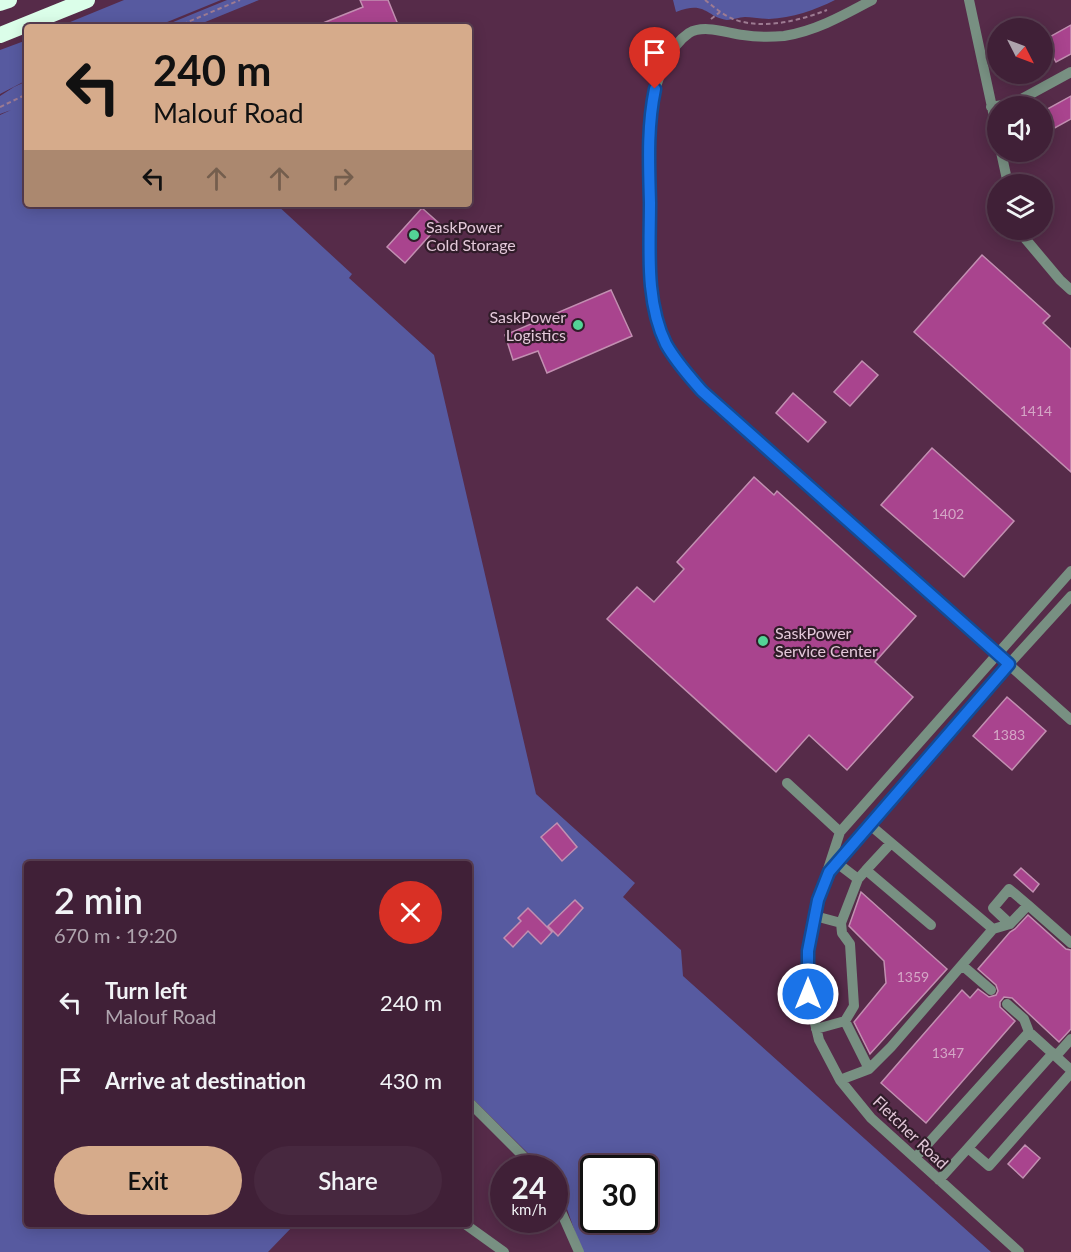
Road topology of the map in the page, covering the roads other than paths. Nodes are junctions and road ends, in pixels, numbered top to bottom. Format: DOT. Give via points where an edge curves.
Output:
graph roads {
  1 [pos="9,0"];
  2 [pos="87,0"];
  3 [pos="872,0"];
  4 [pos="969,0"];
  5 [pos="0,3"];
  6 [pos="27,24"];
  7 [pos="24,25"];
  8 [pos="0,35"];
  9 [pos="1071,72"];
  10 [pos="990,96"];
  11 [pos="1028,96"];
  12 [pos="1026,240"];
  13 [pos="1071,290"];
  14 [pos="1071,571"];
  15 [pos="1071,596"];
  16 [pos="997,653"];
  17 [pos="1009,664"];
  18 [pos="1071,720"];
  19 [pos="787,783"];
  20 [pos="870,825"];
  21 [pos="840,832"];
  22 [pos="891,843"];
  23 [pos="837,863"];
  24 [pos="866,870"];
  25 [pos="829,872"];
  26 [pos="858,879"];
  27 [pos="1028,905"];
  28 [pos="815,916"];
  29 [pos="841,923"];
  30 [pos="1010,924"];
  31 [pos="931,926"];
  32 [pos="993,929"];
  33 [pos="1071,943"];
  34 [pos="963,966"];
  35 [pos="991,990"];
  36 [pos="1007,1004"];
  37 [pos="845,1021"];
  38 [pos="816,1029"];
  39 [pos="1029,1032"];
  40 [pos="1071,1039"];
  41 [pos="1054,1055"];
  42 [pos="869,1068"];
  43 [pos="1071,1071"];
  44 [pos="840,1080"];
  45 [pos="472,1105"];
  46 [pos="968,1148"];
  47 [pos="523,1155"];
  48 [pos="915,1158"];
  49 [pos="939,1180"];
  50 [pos="469,1227"];
  51 [pos="568,1227"];
  52 [pos="504,1252"];
  53 [pos="579,1252"];
  54 [pos="1018,1252"];
  1 -- 5 [label="highway"];
  2 -- 6 [label="highway"];
  3 -- 16 [label="street" via="798,33 765,36 694,30 677,44 655,89 649,129 653,296 666,343 702,391"];
  4 -- 10 [label="street"];
  7 -- 8 [label="highway"];
  9 -- 11 [label="street"];
  12 -- 13 [label="street"];
  14 -- 16 [label="street, Fletcher Road"];
  15 -- 17 [label="street, Fletcher Road"];
  16 -- 17 [label="street"];
  16 -- 21 [label="street, Fletcher Road"];
  17 -- 18 [label="street"];
  17 -- 20 [label="street, Fletcher Road"];
  19 -- 21 [label="street"];
  20 -- 22 [label="street"];
  20 -- 23 [label="street, Fletcher Road"];
  21 -- 25 [label="street, Fletcher Road"];
  22 -- 24 [label="street"];
  22 -- 32 [label="street"];
  23 -- 25 [label="street, Fletcher Road"];
  23 -- 26 [label="street"];
  24 -- 26 [label="street"];
  24 -- 31 [label="street"];
  25 -- 28 [label="street, Fletcher Road"];
  26 -- 29 [label="street"];
  27 -- 30 [label="street"];
  27 -- 30 [label="street" via="1009,889 993,908"];
  27 -- 33 [label="street"];
  28 -- 29 [label="street"];
  28 -- 38 [label="street, Fletcher Road" via="808,951 808,994"];
  29 -- 37 [label="street" via="842,933 850,944 854,1006"];
  30 -- 32 [label="street"];
  32 -- 34 [label="street"];
  34 -- 35 [label="street"];
  34 -- 42 [label="street"];
  36 -- 39 [label="street" via="1024,1019"];
  37 -- 38 [label="street"];
  37 -- 42 [label="street"];
  38 -- 44 [label="street, Fletcher Road"];
  39 -- 41 [label="street"];
  39 -- 48 [label="street"];
  40 -- 41 [label="street"];
  41 -- 43 [label="street"];
  41 -- 46 [label="street"];
  42 -- 44 [label="street"];
  43 -- 46 [label="street" via="989,1166"];
  44 -- 48 [label="street, Fletcher Road" via="871,1118"];
  45 -- 47 [label="street"];
  46 -- 49 [label="street"];
  48 -- 49 [label="street, Fletcher Road"];
  49 -- 54 [label="street, Fletcher Road"];
  50 -- 52 [label="street"];
  51 -- 53 [label="street"];
}
